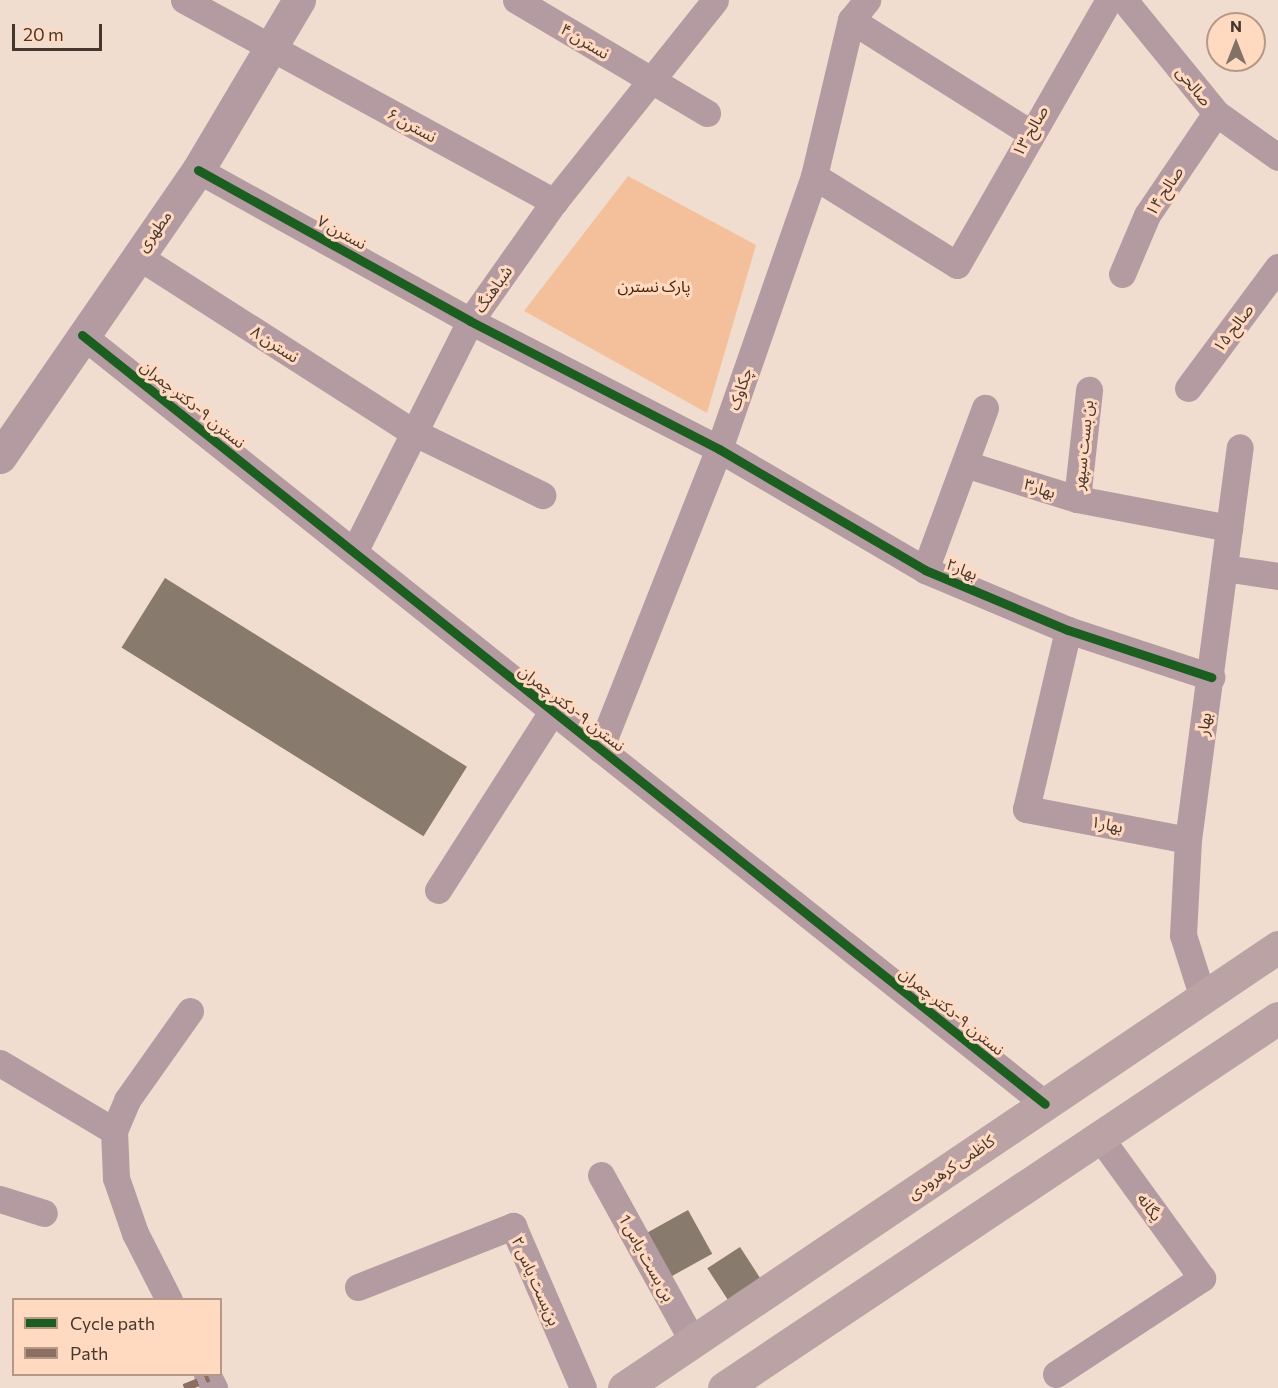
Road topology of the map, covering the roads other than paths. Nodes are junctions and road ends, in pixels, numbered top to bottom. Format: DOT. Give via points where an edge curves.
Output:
graph roads {
  1 [pos="184,0"];
  2 [pos="299,0"];
  3 [pos="715,0"];
  4 [pos="1109,0"];
  5 [pos="1124,0"];
  6 [pos="525,2"];
  7 [pos="859,10"];
  8 [pos="271,48"];
  9 [pos="653,82"];
  10 [pos="707,113"];
  11 [pos="1216,113"];
  12 [pos="1029,132"];
  13 [pos="1278,157"];
  14 [pos="198,170"];
  15 [pos="814,176"];
  16 [pos="554,202"];
  17 [pos="136,255"];
  18 [pos="1278,267"];
  19 [pos="1122,274"];
  20 [pos="470,321"];
  21 [pos="82,335"];
  22 [pos="1188,388"];
  23 [pos="1089,390"];
  24 [pos="985,408"];
  25 [pos="413,432"];
  26 [pos="1240,447"];
  27 [pos="720,449"];
  28 [pos="0,457"];
  29 [pos="965,464"];
  30 [pos="542,495"];
  31 [pos="1077,499"];
  32 [pos="1229,528"];
  33 [pos="354,552"];
  34 [pos="1224,568"];
  35 [pos="925,570"];
  36 [pos="1278,576"];
  37 [pos="1068,630"];
  38 [pos="1211,677"];
  39 [pos="552,712"];
  40 [pos="600,749"];
  41 [pos="1188,840"];
  42 [pos="438,890"];
  43 [pos="1278,948"];
  44 [pos="1203,998"];
  45 [pos="190,1011"];
  46 [pos="1278,1018"];
  47 [pos="0,1063"];
  48 [pos="1045,1104"];
  49 [pos="114,1131"];
  50 [pos="1098,1135"];
  51 [pos="601,1175"];
  52 [pos="0,1199"];
  53 [pos="44,1214"];
  54 [pos="358,1287"];
  55 [pos="168,1298"];
  56 [pos="693,1342"];
  57 [pos="1056,1374"];
  58 [pos="583,1388"];
  59 [pos="624,1388"];
  60 [pos="724,1388"];
  1 -- 8 [label="street, نسترن ۶"];
  2 -- 8 [label="street, مطهری"];
  3 -- 9 [label="street, شباهنگ"];
  4 -- 12 [label="street, صالح ۱۳"];
  5 -- 11 [label="street, صالحی"];
  6 -- 9 [label="street, نسترن ۴"];
  7 -- 12 [label="street"];
  7 -- 15 [label="street, چکاوک"];
  8 -- 14 [label="street, مطهری"];
  8 -- 16 [label="street, نسترن ۶"];
  9 -- 10 [label="street, نسترن ۴"];
  9 -- 16 [label="street, شباهنگ"];
  11 -- 13 [label="street, صالحی"];
  11 -- 19 [label="street, صالح ۱۴" via="1147,215"];
  12 -- 15 [label="street, صالح ۱۳" via="957,265"];
  14 -- 17 [label="street, مطهری"];
  14 -- 20 [label="street, نسترن ۷"];
  15 -- 27 [label="street, چکاوک"];
  16 -- 20 [label="street, شباهنگ"];
  17 -- 21 [label="street, مطهری"];
  17 -- 25 [label="street, نسترن ۸"];
  18 -- 22 [label="street, صالح ۱۵"];
  20 -- 25 [label="street, شباهنگ"];
  20 -- 27 [label="street, نسترن ۷"];
  21 -- 28 [label="street, مطهری"];
  21 -- 33 [label="street, نسترن ۹-دکتر چمران"];
  23 -- 31 [label="street, بن بست سپهر"];
  24 -- 29 [label="street"];
  25 -- 30 [label="street, نسترن ۸"];
  25 -- 33 [label="street, شباهنگ"];
  26 -- 32 [label="street, بهار"];
  27 -- 35 [label="street, بهار۲"];
  27 -- 40 [label="street, چکاوک"];
  29 -- 31 [label="street, بهار۳"];
  29 -- 35 [label="street"];
  31 -- 32 [label="street, بهار۳"];
  32 -- 34 [label="street, بهار"];
  33 -- 39 [label="street, نسترن ۹-دکتر چمران"];
  34 -- 36 [label="street"];
  34 -- 38 [label="street, بهار"];
  35 -- 37 [label="street, بهار۲"];
  37 -- 38 [label="street, بهار۲"];
  37 -- 41 [label="street, بهار۱" via="1026,809"];
  38 -- 41 [label="street, بهار"];
  39 -- 40 [label="street, نسترن ۹-دکتر چمران"];
  39 -- 42 [label="street"];
  40 -- 48 [label="street, نسترن ۹-دکتر چمران"];
  41 -- 44 [label="street, بهار" via="1183,935"];
  43 -- 44 [label="main road, کاظمی کرهرودی"];
  44 -- 48 [label="main road, کاظمی کرهرودی"];
  45 -- 49 [label="street" via="127,1100"];
  46 -- 50 [label="main road"];
  47 -- 49 [label="street"];
  48 -- 56 [label="main road, کاظمی کرهرودی"];
  49 -- 55 [label="street" via="116,1178 135,1233"];
  50 -- 57 [label="street, یگانه" via="1202,1278"];
  50 -- 60 [label="main road"];
  51 -- 56 [label="street, بن بست یاس 1"];
  52 -- 53 [label="street"];
  54 -- 58 [label="street, بن‌بست یاس ۲" via="513,1226"];
  56 -- 59 [label="main road, کاظمی کرهرودی"];
}
